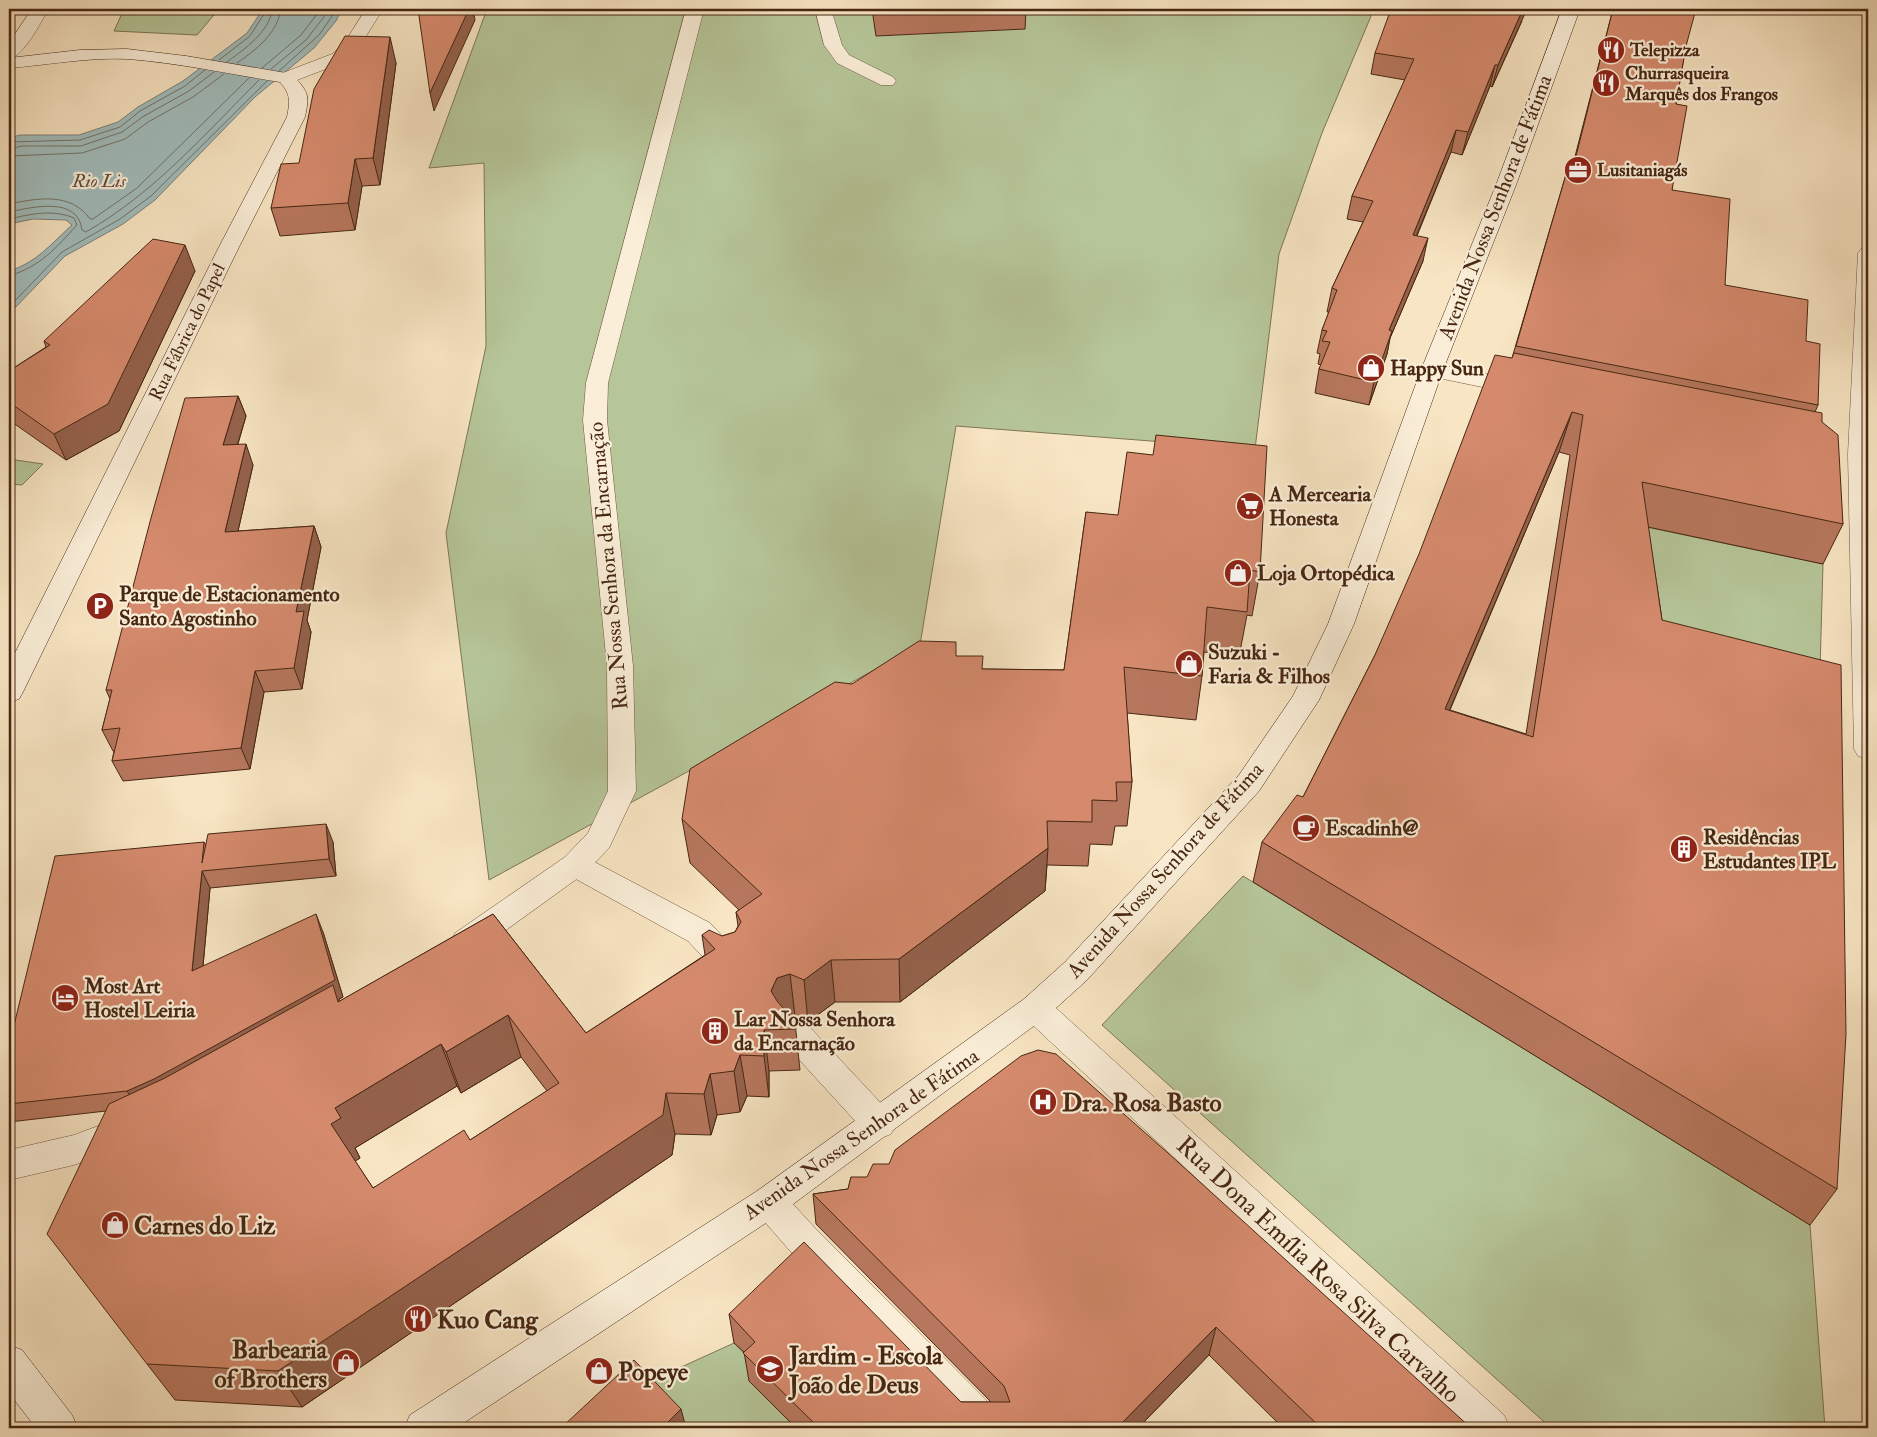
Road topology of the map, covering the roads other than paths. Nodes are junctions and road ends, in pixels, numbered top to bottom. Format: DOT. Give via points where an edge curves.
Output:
graph roads {
  1 [pos="40,9"];
  2 [pos="374,9"];
  3 [pos="694,9"];
  4 [pos="824,9"];
  5 [pos="1571,9"];
  6 [pos="17,35"];
  7 [pos="9,54"];
  8 [pos="9,63"];
  9 [pos="286,78"];
  10 [pos="887,81"];
  11 [pos="1868,253"];
  12 [pos="1432,370"];
  13 [pos="1538,391"];
  14 [pos="1857,454"];
  15 [pos="9,692"];
  16 [pos="1868,749"];
  17 [pos="575,865"];
  18 [pos="444,954"];
  19 [pos="729,964"];
  20 [pos="1036,1008"];
  21 [pos="794,1032"];
  22 [pos="150,1120"];
  23 [pos="879,1124"];
  24 [pos="9,1165"];
  25 [pos="769,1202"];
  26 [pos="9,1363"];
  27 [pos="59,1428"];
  28 [pos="423,1428"];
  29 [pos="988,1428"];
  30 [pos="1491,1428"];
  1 -- 6 [label="main road"];
  2 -- 9 [label="main road" via="350,48 338,58"];
  3 -- 17 [label="main road, Rua Nossa Senhora da Encarnação" via="597,383 595,420 620,666 622,791 599,840"];
  4 -- 10 [label="main road" via="837,53"];
  5 -- 12 [label="main road, Avenida Nossa Senhora de Fátima" via="1506,185"];
  6 -- 7 [label="main road"];
  8 -- 9 [label="main road" via="127,54"];
  9 -- 15 [label="main road, Rua Fábrica do Papel" via="300,99 296,117"];
  11 -- 14 [label="main road"];
  12 -- 13 [label="main road"];
  12 -- 20 [label="main road, Avenida Nossa Senhora de Fátima" via="1341,624 1305,700 1249,783 1076,971"];
  14 -- 16 [label="main road"];
  17 -- 18 [label="main road, Rua Nossa Senhora da Encarnação" via="540,892"];
  17 -- 19 [label="main road" via="699,932"];
  20 -- 23 [label="main road, Avenida Nossa Senhora de Fátima"];
  20 -- 30 [label="main road, Rua Dona Emília Rosa Silva Carvalho"];
  21 -- 23 [label="main road"];
  22 -- 24 [label="main road" via="74,1150"];
  23 -- 25 [label="main road, Avenida Nossa Senhora de Fátima"];
  25 -- 28 [label="main road, Avenida Nossa Senhora de Fátima"];
  25 -- 29 [label="main road"];
  26 -- 27 [label="main road"];
}
